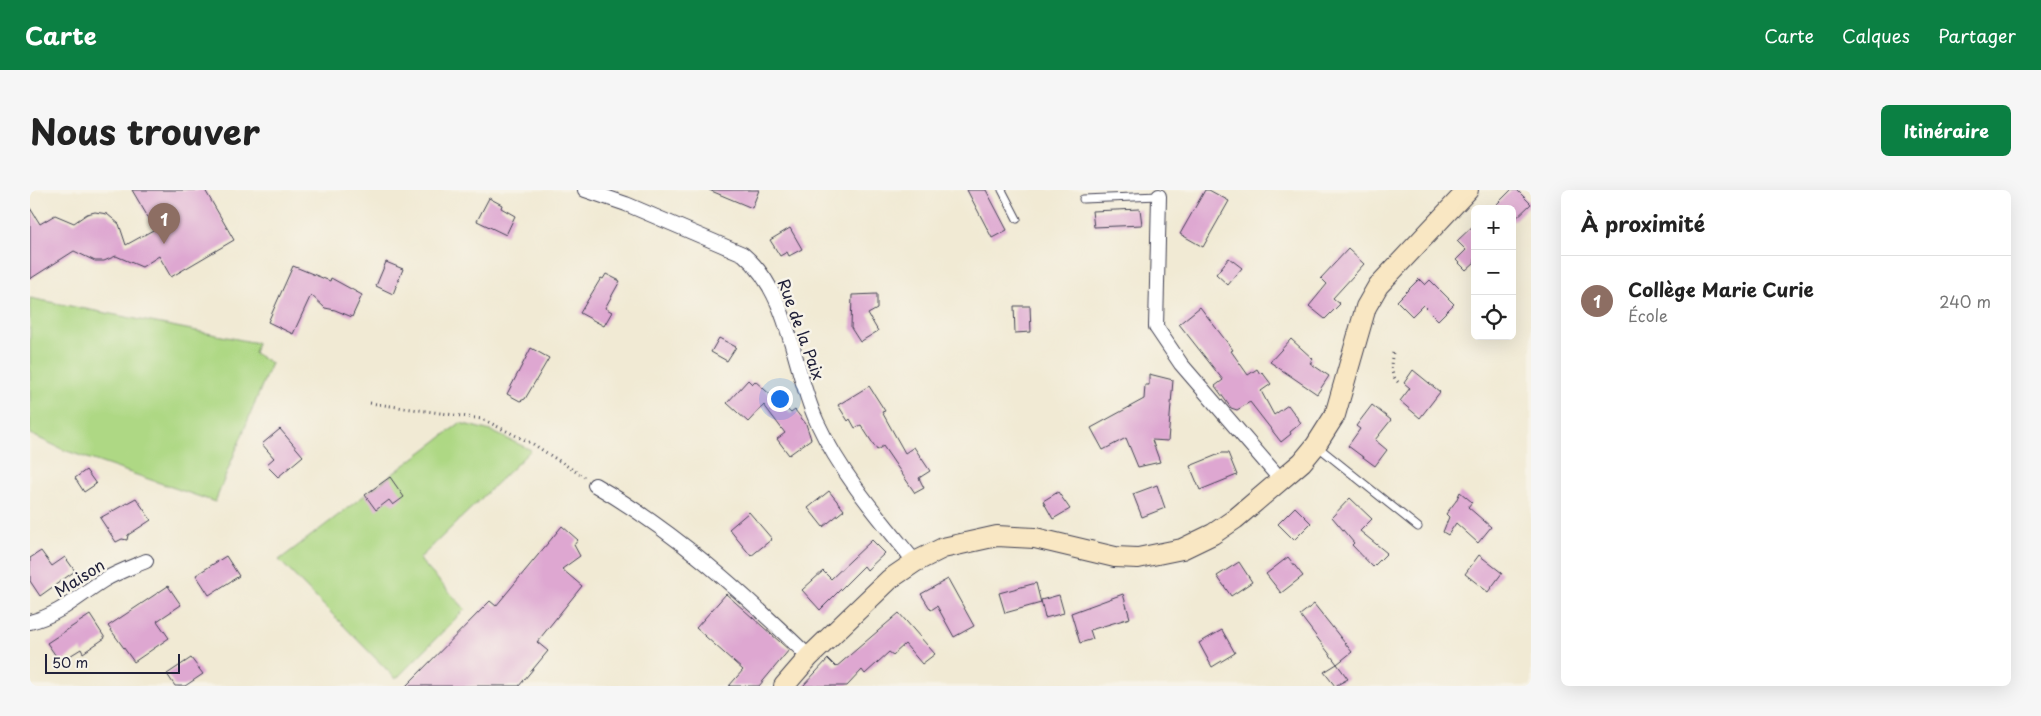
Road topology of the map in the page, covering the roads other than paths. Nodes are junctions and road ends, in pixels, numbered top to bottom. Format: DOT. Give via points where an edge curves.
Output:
graph roads {
  1 [pos="585,190"];
  2 [pos="1002,190"];
  3 [pos="1468,190"];
  4 [pos="1159,196"];
  5 [pos="1083,199"];
  6 [pos="1017,220"];
  7 [pos="1316,445"];
  8 [pos="1281,480"];
  9 [pos="595,485"];
  10 [pos="1418,527"];
  11 [pos="146,561"];
  12 [pos="915,562"];
  13 [pos="30,622"];
  14 [pos="809,657"];
  15 [pos="784,686"];
  1 -- 12 [label="street, Rue de la Paix" via="743,254 755,264 765,277 778,306 816,421 832,451 862,497"];
  2 -- 6 [label="lane"];
  3 -- 7 [label="street" via="1378,286 1366,307 1334,415"];
  4 -- 5 [label="lane"];
  4 -- 8 [label="street" via="1156,327 1180,364"];
  7 -- 8 [label="street"];
  7 -- 10 [label="lane"];
  8 -- 12 [label="street" via="1236,518 1182,549 1150,556 1115,557 1035,538 997,536 943,548"];
  9 -- 14 [label="street" via="675,537 759,608"];
  11 -- 13 [label="street, Maison" via="104,580 66,607"];
  12 -- 14 [label="street" via="890,578"];
  14 -- 15 [label="street"];
}
